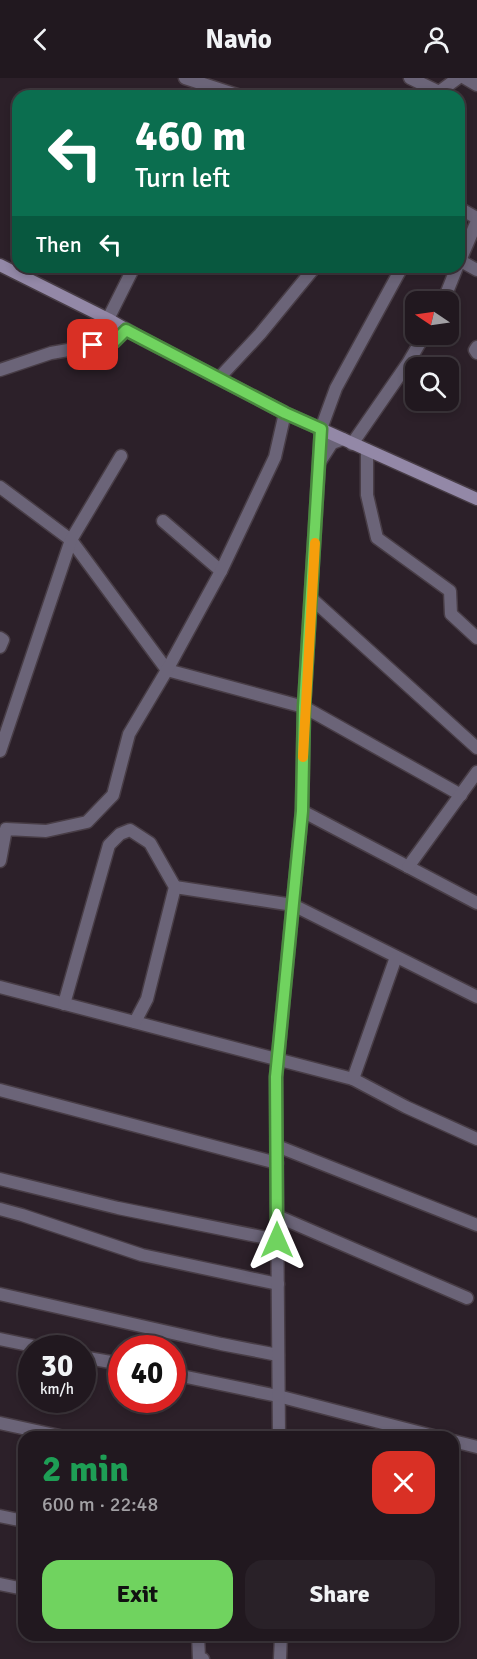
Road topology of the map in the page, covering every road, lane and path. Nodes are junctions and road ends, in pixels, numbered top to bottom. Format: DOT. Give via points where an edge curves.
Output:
graph roads {
  1 [pos="185,78"];
  2 [pos="410,78"];
  3 [pos="458,78"];
  4 [pos="465,78"];
  5 [pos="477,85"];
  6 [pos="220,88"];
  7 [pos="436,90"];
  8 [pos="443,90"];
  9 [pos="477,219"];
  10 [pos="465,248"];
  11 [pos="16,273"];
  12 [pos="131,273"];
  13 [pos="310,273"];
  14 [pos="399,273"];
  15 [pos="455,273"];
  16 [pos="447,291"];
  17 [pos="108,319"];
  18 [pos="126,330"];
  19 [pos="419,345"];
  20 [pos="477,347"];
  21 [pos="477,353"];
  22 [pos="0,370"];
  23 [pos="219,378"];
  24 [pos="285,413"];
  25 [pos="321,429"];
  26 [pos="347,442"];
  27 [pos="367,450"];
  28 [pos="121,456"];
  29 [pos="319,464"];
  30 [pos="0,487"];
  31 [pos="475,496"];
  32 [pos="163,521"];
  33 [pos="70,540"];
  34 [pos="221,571"];
  35 [pos="312,599"];
  36 [pos="0,638"];
  37 [pos="477,638"];
  38 [pos="0,647"];
  39 [pos="167,670"];
  40 [pos="304,707"];
  41 [pos="477,748"];
  42 [pos="0,751"];
  43 [pos="477,772"];
  44 [pos="461,795"];
  45 [pos="302,811"];
  46 [pos="3,827"];
  47 [pos="0,861"];
  48 [pos="408,867"];
  49 [pos="175,887"];
  50 [pos="477,903"];
  51 [pos="293,904"];
  52 [pos="396,957"];
  53 [pos="0,987"];
  54 [pos="477,997"];
  55 [pos="64,1004"];
  56 [pos="135,1022"];
  57 [pos="278,1059"];
  58 [pos="353,1079"];
  59 [pos="0,1090"];
  60 [pos="477,1139"];
  61 [pos="277,1146"];
  62 [pos="277,1163"];
  63 [pos="0,1179"];
  64 [pos="0,1209"];
  65 [pos="277,1216"];
  66 [pos="477,1225"];
  67 [pos="277,1240"];
  68 [pos="278,1284"];
  69 [pos="0,1294"];
  70 [pos="467,1298"];
  71 [pos="0,1340"];
  72 [pos="18,1343"];
  73 [pos="278,1355"];
  74 [pos="186,1377"];
  75 [pos="278,1396"];
  76 [pos="0,1423"];
  77 [pos="37,1431"];
  78 [pos="279,1431"];
  79 [pos="414,1431"];
  80 [pos="459,1442"];
  81 [pos="477,1447"];
  82 [pos="0,1516"];
  83 [pos="18,1520"];
  84 [pos="0,1584"];
  85 [pos="18,1588"];
  86 [pos="198,1641"];
  87 [pos="281,1641"];
  88 [pos="203,1659"];
  89 [pos="280,1659"];
  1 -- 6 [label="street"];
  2 -- 7 [label="street"];
  3 -- 8 [label="street"];
  4 -- 5 [label="street"];
  9 -- 10 [label="street"];
  11 -- 17 [label="main road"];
  12 -- 17 [label="street"];
  13 -- 23 [label="street"];
  14 -- 25 [label="street" via="341,379"];
  15 -- 16 [label="street"];
  17 -- 18 [label="main road"];
  18 -- 22 [label="street" via="114,342 51,353"];
  18 -- 23 [label="main road"];
  19 -- 26 [label="street"];
  20 -- 21 [label="street"];
  23 -- 24 [label="main road"];
  24 -- 25 [label="main road"];
  24 -- 34 [label="street" via="275,457"];
  25 -- 26 [label="main road"];
  25 -- 29 [label="street"];
  26 -- 27 [label="main road"];
  26 -- 29 [label="street" via="332,444"];
  27 -- 31 [label="main road"];
  27 -- 37 [label="street" via="367,495 377,538 450,591 452,614"];
  28 -- 33 [label="street"];
  29 -- 35 [label="street"];
  30 -- 33 [label="street"];
  32 -- 34 [label="street"];
  33 -- 39 [label="street"];
  33 -- 42 [label="street"];
  34 -- 39 [label="street"];
  35 -- 40 [label="street"];
  35 -- 41 [label="street"];
  36 -- 38 [label="street"];
  39 -- 40 [label="street"];
  39 -- 46 [label="street" via="129,734 113,795 87,822 46,831"];
  40 -- 44 [label="street"];
  40 -- 45 [label="street"];
  43 -- 44 [label="street"];
  44 -- 48 [label="street"];
  45 -- 48 [label="street"];
  45 -- 51 [label="street"];
  46 -- 47 [label="street"];
  48 -- 50 [label="street"];
  49 -- 51 [label="street"];
  49 -- 55 [label="street" via="150,843 130,830 109,845"];
  49 -- 56 [label="street" via="147,999"];
  51 -- 52 [label="street"];
  51 -- 57 [label="street"];
  52 -- 54 [label="street"];
  52 -- 58 [label="street"];
  53 -- 55 [label="street"];
  55 -- 56 [label="street"];
  56 -- 57 [label="street"];
  57 -- 58 [label="street"];
  57 -- 61 [label="street"];
  58 -- 60 [label="street"];
  59 -- 62 [label="street"];
  61 -- 62 [label="street"];
  61 -- 66 [label="street"];
  62 -- 65 [label="street"];
  63 -- 67 [label="street"];
  64 -- 68 [label="street" via="142,1255"];
  65 -- 67 [label="street"];
  65 -- 70 [label="street"];
  67 -- 68 [label="street"];
  68 -- 73 [label="street"];
  69 -- 73 [label="street"];
  71 -- 72 [label="street"];
  73 -- 75 [label="street"];
  74 -- 75 [label="street"];
  75 -- 78 [label="street"];
  75 -- 79 [label="street"];
  76 -- 77 [label="street"];
  80 -- 81 [label="street"];
  82 -- 83 [label="street"];
  84 -- 85 [label="street"];
  86 -- 88 [label="street" via="199,1658"];
  87 -- 89 [label="street"];
}
